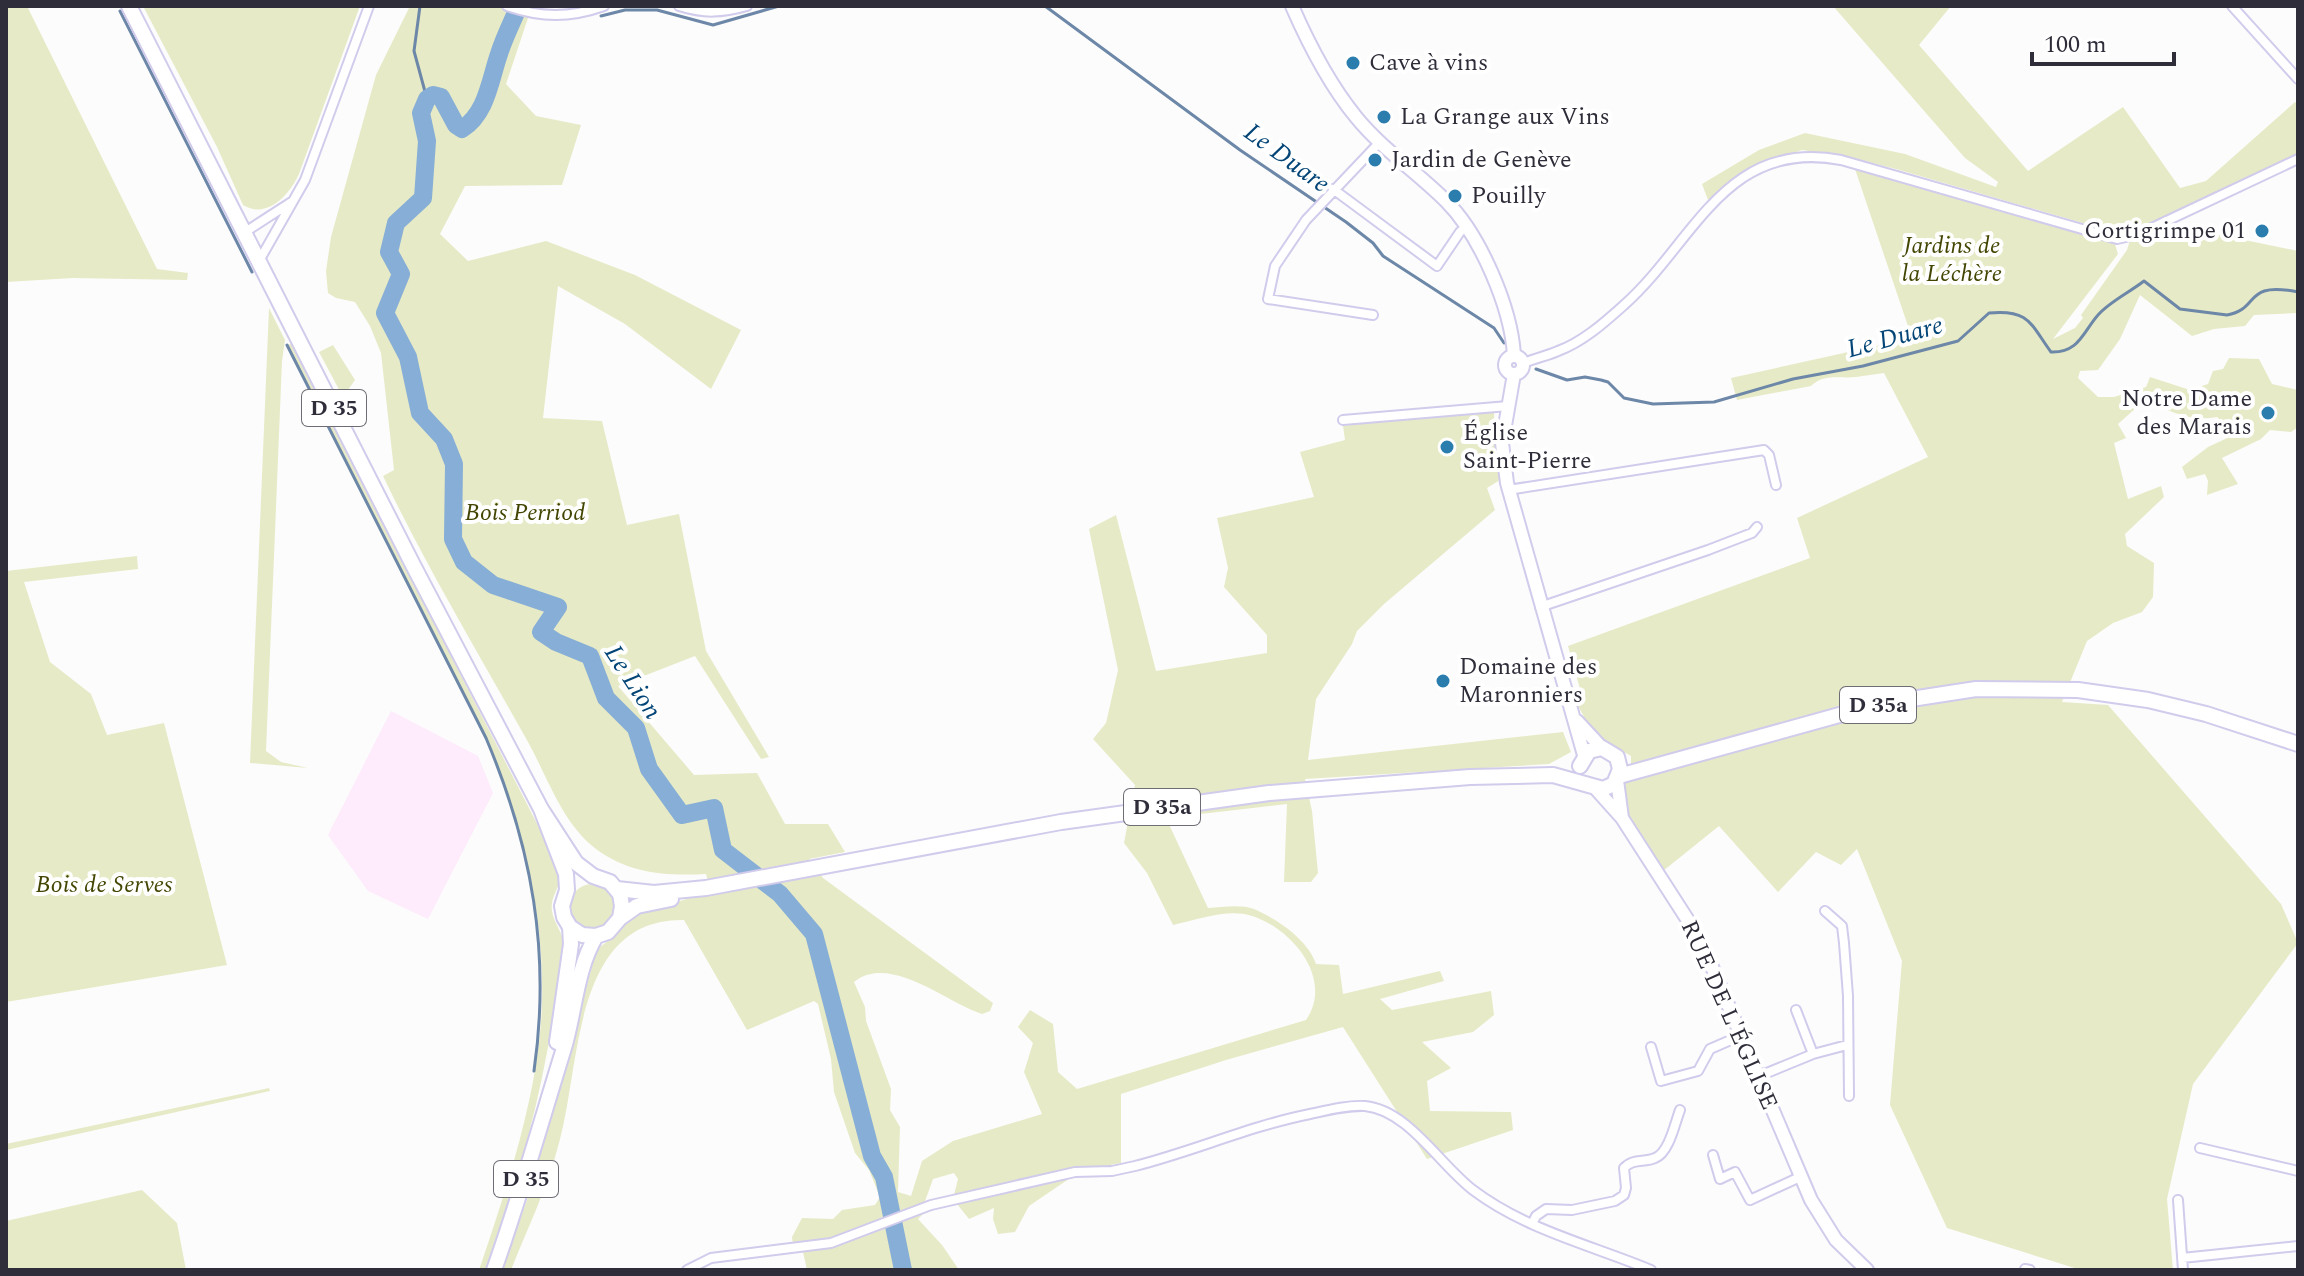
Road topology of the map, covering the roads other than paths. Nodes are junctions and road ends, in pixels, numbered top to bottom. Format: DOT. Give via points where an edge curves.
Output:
graph roads {
  1 [pos="129,6"];
  2 [pos="369,6"];
  3 [pos="507,6"];
  4 [pos="604,6"];
  5 [pos="679,6"];
  6 [pos="747,6"];
  7 [pos="1292,6"];
  8 [pos="2232,6"];
  9 [pos="2298,79"];
  10 [pos="1380,142"];
  11 [pos="2298,159"];
  12 [pos="1333,189"];
  13 [pos="294,200"];
  14 [pos="1467,226"];
  15 [pos="245,232"];
  16 [pos="259,261"];
  17 [pos="1373,315"];
  18 [pos="1519,359"];
  19 [pos="1508,406"];
  20 [pos="1343,420"];
  21 [pos="1776,485"];
  22 [pos="1508,490"];
  23 [pos="1757,527"];
  24 [pos="1540,607"];
  25 [pos="1576,720"];
  26 [pos="2298,744"];
  27 [pos="1602,748"];
  28 [pos="1582,761"];
  29 [pos="1618,770"];
  30 [pos="1553,775"];
  31 [pos="1590,786"];
  32 [pos="541,809"];
  33 [pos="1622,818"];
  34 [pos="593,876"];
  35 [pos="706,888"];
  36 [pos="617,889"];
  37 [pos="567,890"];
  38 [pos="1825,911"];
  39 [pos="620,918"];
  40 [pos="570,927"];
  41 [pos="596,936"];
  42 [pos="1796,1010"];
  43 [pos="1740,1036"];
  44 [pos="1847,1045"];
  45 [pos="1651,1047"];
  46 [pos="1813,1054"];
  47 [pos="1757,1077"];
  48 [pos="551,1086"];
  49 [pos="1849,1096"];
  50 [pos="1680,1110"];
  51 [pos="2200,1148"];
  52 [pos="1713,1155"];
  53 [pos="2298,1171"];
  54 [pos="1800,1177"];
  55 [pos="2178,1200"];
  56 [pos="1532,1224"];
  57 [pos="2298,1246"];
  58 [pos="2182,1258"];
  59 [pos="494,1270"];
  60 [pos="687,1270"];
  61 [pos="1651,1270"];
  62 [pos="1867,1270"];
  63 [pos="2183,1270"];
  1 -- 15 [label="main road, D 35"];
  2 -- 13 [label="street"];
  3 -- 4 [label="street" via="566,16"];
  5 -- 6 [label="street" via="723,13"];
  7 -- 10 [label="street" via="1336,88"];
  8 -- 9 [label="street"];
  10 -- 12 [label="street"];
  10 -- 14 [label="street"];
  11 -- 18 [label="street" via="2139,234 2117,239 1841,160 1786,159 1764,166 1710,204 1635,295 1610,317 1568,346"];
  12 -- 14 [label="street" via="1437,266"];
  12 -- 17 [label="street" via="1275,266 1268,299"];
  13 -- 15 [label="street"];
  13 -- 16 [label="street"];
  14 -- 18 [label="street" via="1484,257"];
  15 -- 16 [label="main road, D 35"];
  16 -- 32 [label="main road, D 35"];
  18 -- 19 [label="street" via="1506,360 1508,372 1514,374"];
  19 -- 20 [label="street"];
  19 -- 22 [label="street" via="1502,443"];
  21 -- 22 [label="street" via="1764,450"];
  22 -- 24 [label="street"];
  23 -- 24 [label="street" via="1708,550"];
  24 -- 25 [label="street"];
  25 -- 27 [label="street"];
  25 -- 28 [label="street"];
  26 -- 29 [label="main road, D 35a" via="2148,700 2078,690 1976,689 1879,704"];
  27 -- 28 [label="main road" via="1589,751"];
  27 -- 29 [label="main road"];
  28 -- 30 [label="main road, D 35a"];
  28 -- 31 [label="main road"];
  29 -- 31 [label="main road" via="1609,787"];
  29 -- 33 [label="street, RUE DE L'ÉGLISE"];
  30 -- 31 [label="main road, D 35a"];
  30 -- 35 [label="main road, D 35a" via="1269,793 1061,822"];
  31 -- 33 [label="street, RUE DE L'ÉGLISE"];
  32 -- 34 [label="main road, D 35" via="576,863"];
  32 -- 37 [label="main road, D 35" via="564,866"];
  33 -- 43 [label="street, RUE DE L'ÉGLISE" via="1701,943"];
  34 -- 36 [label="main road"];
  34 -- 37 [label="main road"];
  35 -- 36 [label="main road, D 35a" via="654,893"];
  35 -- 39 [label="main road, D 35a" via="637,906"];
  36 -- 39 [label="main road"];
  37 -- 40 [label="main road" via="562,906"];
  38 -- 44 [label="street" via="1842,926"];
  39 -- 41 [label="main road"];
  40 -- 41 [label="main road"];
  40 -- 48 [label="main road, D 35"];
  41 -- 48 [label="main road, D 35"];
  42 -- 46 [label="street"];
  43 -- 45 [label="street" via="1710,1049 1698,1071 1661,1081"];
  43 -- 47 [label="street, RUE DE L'ÉGLISE"];
  44 -- 46 [label="street"];
  44 -- 49 [label="street"];
  46 -- 47 [label="street"];
  47 -- 54 [label="street, RUE DE L'ÉGLISE"];
  48 -- 59 [label="main road, D 35"];
  50 -- 56 [label="street" via="1662,1153 1624,1168 1624,1195 1572,1210 1546,1209"];
  51 -- 53 [label="street"];
  52 -- 54 [label="street" via="1720,1179 1735,1172 1750,1200"];
  54 -- 62 [label="street, RUE DE L'ÉGLISE" via="1836,1240"];
  55 -- 58 [label="street"];
  56 -- 60 [label="street" via="1462,1181 1395,1117 1358,1106 1295,1117 1135,1166 1075,1172 931,1205 831,1243 711,1258"];
  56 -- 61 [label="street"];
  57 -- 58 [label="street"];
  58 -- 63 [label="street"];
}
